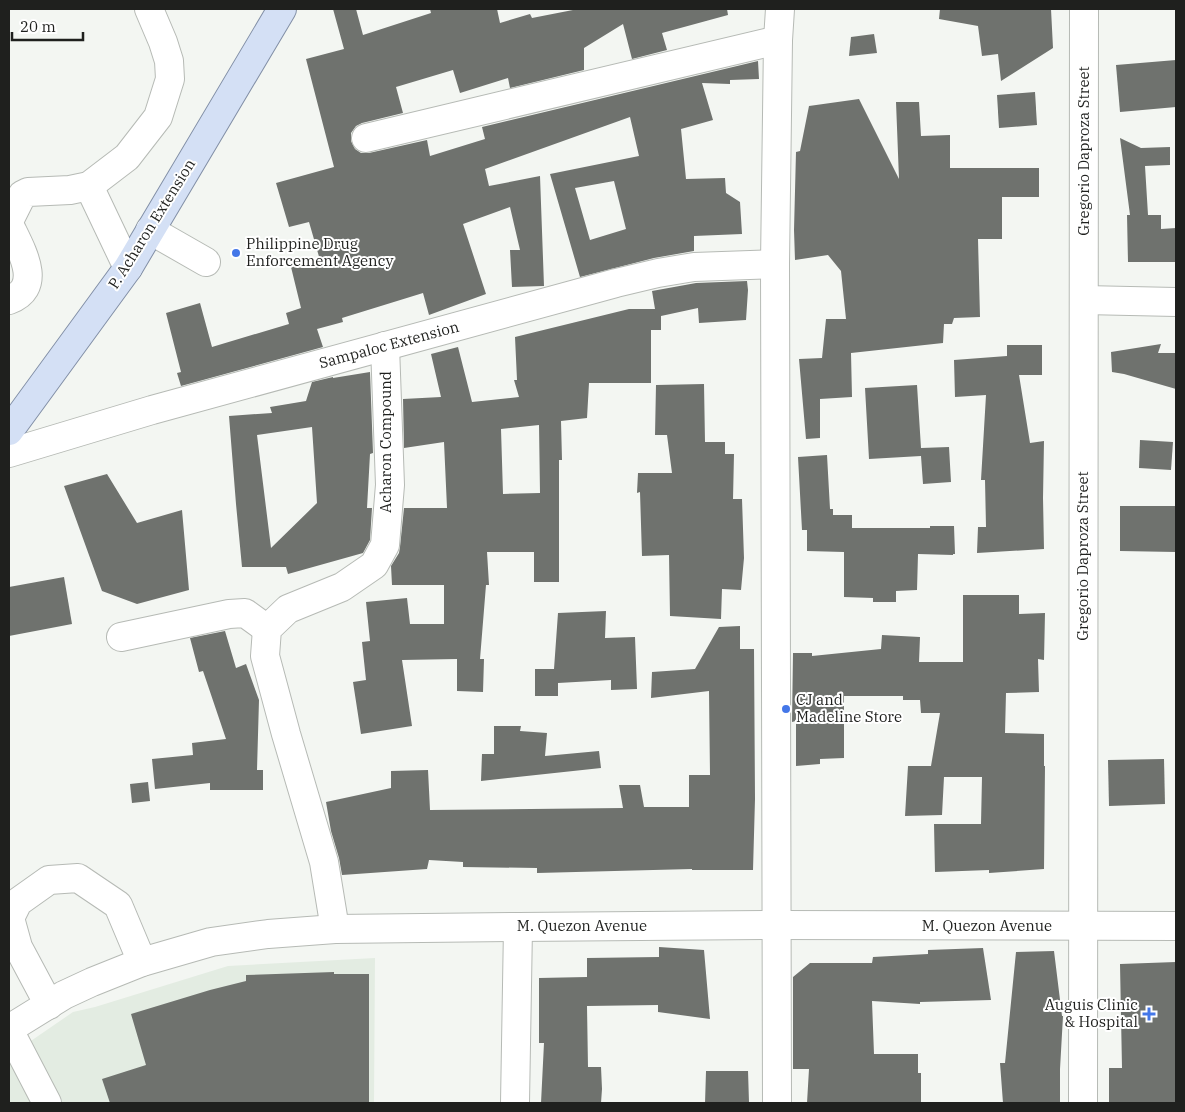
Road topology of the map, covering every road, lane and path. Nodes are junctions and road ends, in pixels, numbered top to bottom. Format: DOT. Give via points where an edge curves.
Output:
graph roads {
  1 [pos="149,9"];
  2 [pos="282,9"];
  3 [pos="780,9"];
  4 [pos="1084,9"];
  5 [pos="778,40"];
  6 [pos="366,138"];
  7 [pos="89,186"];
  8 [pos="9,223"];
  9 [pos="150,230"];
  10 [pos="206,262"];
  11 [pos="775,264"];
  12 [pos="128,268"];
  13 [pos="9,300"];
  14 [pos="1084,300"];
  15 [pos="1176,302"];
  16 [pos="385,346"];
  17 [pos="9,432"];
  18 [pos="9,453"];
  19 [pos="267,629"];
  20 [pos="121,637"];
  21 [pos="9,917"];
  22 [pos="777,925"];
  23 [pos="1083,926"];
  24 [pos="1176,926"];
  25 [pos="518,927"];
  26 [pos="335,928"];
  27 [pos="142,962"];
  28 [pos="48,1005"];
  29 [pos="9,1030"];
  30 [pos="47,1103"];
  31 [pos="514,1103"];
  32 [pos="777,1103"];
  33 [pos="1083,1103"];
  1 -- 7 [label="street" via="169,62 170,79 158,116 127,157"];
  2 -- 9 [label="main road, P. Acharon Extension"];
  3 -- 5 [label="street"];
  4 -- 14 [label="street, Gregorio Daproza Street"];
  5 -- 6 [label="street"];
  5 -- 11 [label="street"];
  7 -- 8 [label="street" via="28,192 22,195"];
  7 -- 12 [label="street"];
  8 -- 13 [label="street" via="28,271 27,285 21,294"];
  9 -- 10 [label="street"];
  9 -- 12 [label="main road, P. Acharon Extension"];
  11 -- 16 [label="street, Sampaloc Extension" via="694,267 658,273"];
  11 -- 22 [label="street"];
  12 -- 17 [label="main road, P. Acharon Extension"];
  14 -- 15 [label="street"];
  14 -- 23 [label="street, Gregorio Daproza Street"];
  16 -- 18 [label="street, Sampaloc Extension"];
  16 -- 19 [label="street, Acharon Compound" via="390,485 385,545 374,565 342,588 288,610"];
  19 -- 20 [label="street" via="245,613"];
  19 -- 26 [label="street" via="265,656 324,862"];
  21 -- 27 [label="street" via="18,902 49,880 78,878 118,904"];
  21 -- 28 [label="street" via="18,947"];
  22 -- 23 [label="street, M. Quezon Avenue"];
  22 -- 25 [label="street, M. Quezon Avenue"];
  22 -- 32 [label="street"];
  23 -- 24 [label="street, M. Quezon Avenue"];
  23 -- 33 [label="street, Gregorio Daproza Street"];
  25 -- 26 [label="street, M. Quezon Avenue"];
  25 -- 31 [label="street"];
  26 -- 27 [label="street, M. Quezon Avenue" via="211,942"];
  27 -- 28 [label="street, M. Quezon Avenue" via="92,982"];
  28 -- 29 [label="street, M. Quezon Avenue"];
  29 -- 30 [label="street"];
}
